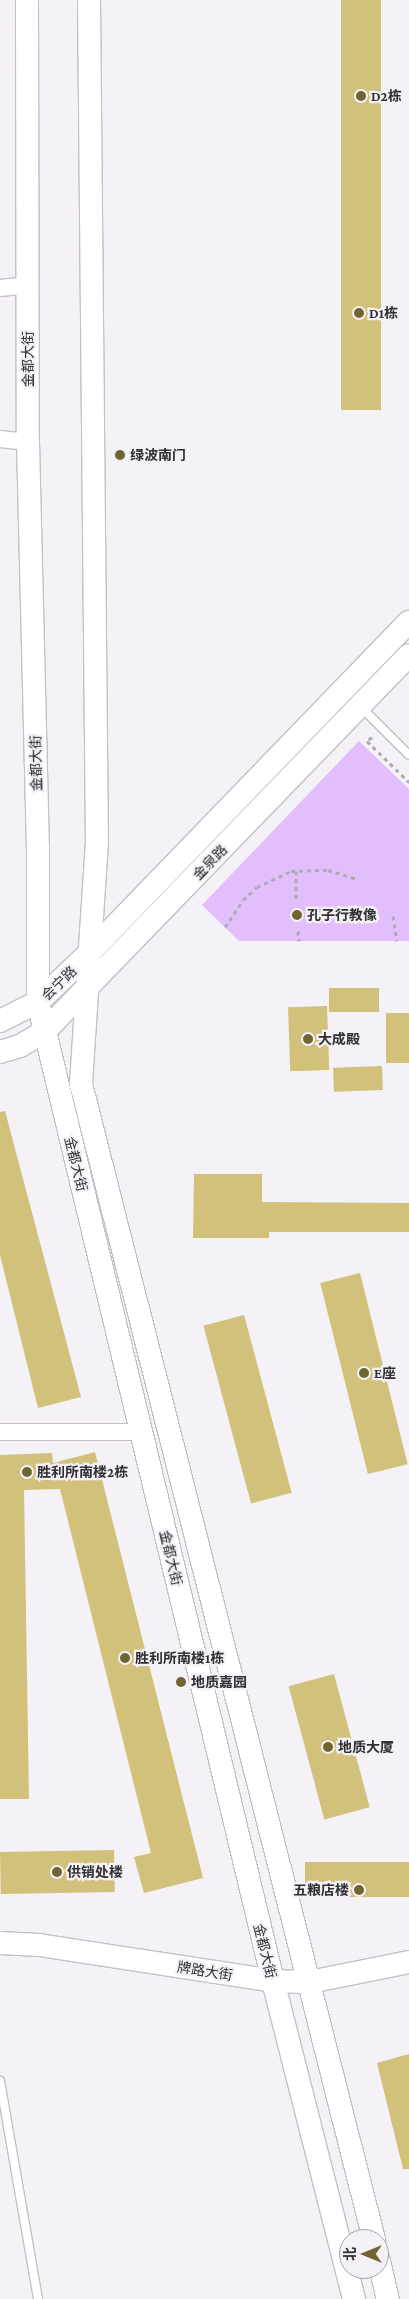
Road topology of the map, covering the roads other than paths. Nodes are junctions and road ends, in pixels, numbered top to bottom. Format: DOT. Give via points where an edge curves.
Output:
graph roads {
  1 [pos="27,0"];
  2 [pos="90,0"];
  3 [pos="27,285"];
  4 [pos="0,288"];
  5 [pos="0,439"];
  6 [pos="28,442"];
  7 [pos="409,622"];
  8 [pos="409,655"];
  9 [pos="360,707"];
  10 [pos="409,755"];
  11 [pos="88,954"];
  12 [pos="87,989"];
  13 [pos="38,1002"];
  14 [pos="0,1021"];
  15 [pos="45,1031"];
  16 [pos="0,1052"];
  17 [pos="0,1432"];
  18 [pos="141,1432"];
  19 [pos="0,1943"];
  20 [pos="409,1962"];
  21 [pos="272,1981"];
  22 [pos="310,1982"];
  23 [pos="0,2081"];
  24 [pos="372,2229"];
  25 [pos="383,2279"];
  26 [pos="38,2299"];
  27 [pos="354,2299"];
  28 [pos="388,2299"];
  1 -- 3 [label="main road, 金都大街"];
  2 -- 11 [label="main road, 金都大街" via="97,842"];
  3 -- 4 [label="street"];
  3 -- 6 [label="main road, 金都大街"];
  5 -- 6 [label="street"];
  6 -- 13 [label="main road, 金都大街" via="38,846"];
  7 -- 11 [label="main road, 金泉路"];
  8 -- 9 [label="main road, 金泉路"];
  9 -- 10 [label="lane"];
  9 -- 12 [label="main road, 金泉路"];
  11 -- 12 [label="main road, 金都大街"];
  11 -- 13 [label="main road, 会宁路"];
  12 -- 15 [label="main road, 金泉路"];
  12 -- 22 [label="main road, 金都大街" via="81,1084"];
  13 -- 14 [label="main road, 会宁路"];
  13 -- 15 [label="main road, 金都大街"];
  15 -- 16 [label="main road, 金泉路" via="20,1046"];
  15 -- 18 [label="main road, 金都大街"];
  17 -- 18 [label="street"];
  18 -- 21 [label="main road, 金都大街"];
  19 -- 21 [label="main road, 牌路大街" via="39,1945"];
  20 -- 22 [label="main road, 牌路大街"];
  21 -- 22 [label="main road, 牌路大街"];
  21 -- 27 [label="main road, 金都大街"];
  22 -- 24 [label="main road, 金都大街"];
  23 -- 26 [label="lane"];
  25 -- 28 [label="main road"];
}
